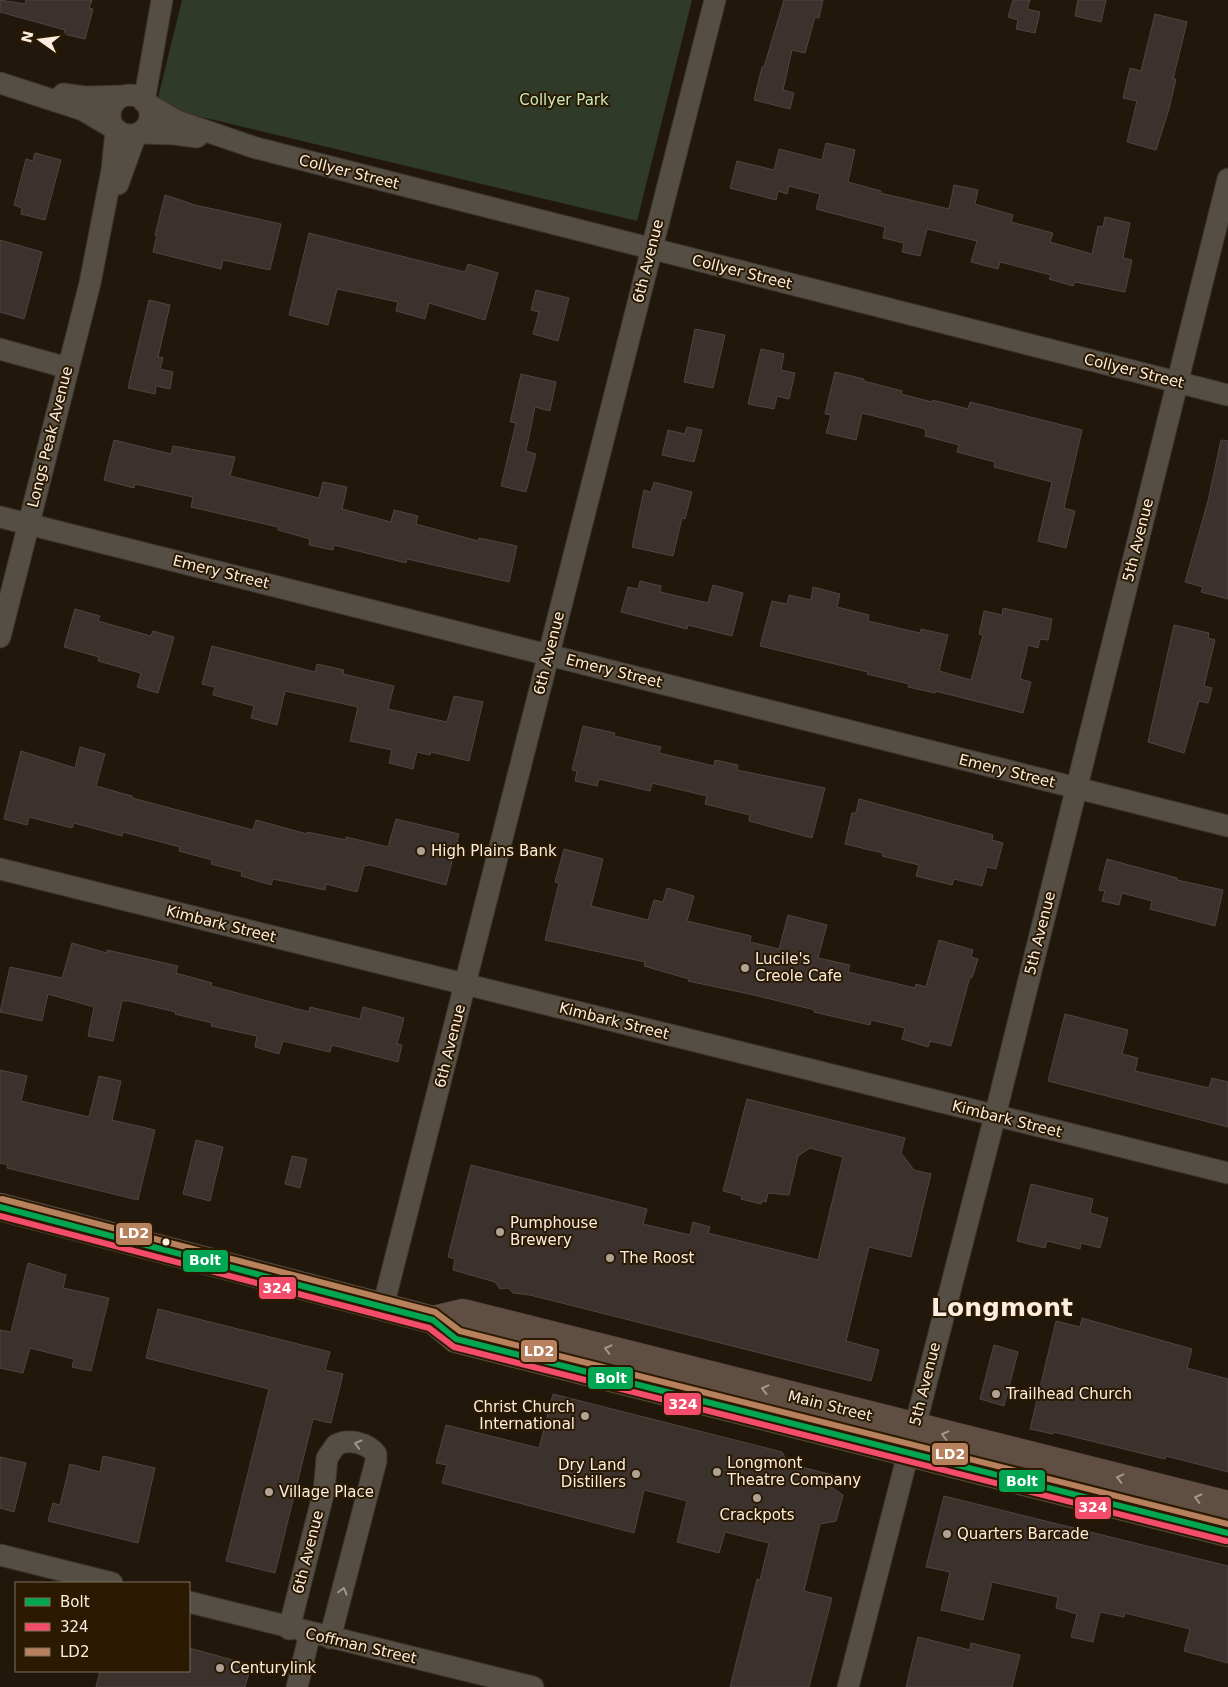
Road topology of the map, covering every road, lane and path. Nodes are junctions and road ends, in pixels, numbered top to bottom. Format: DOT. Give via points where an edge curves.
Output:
graph roads {
  1 [pos="160,0"];
  2 [pos="715,0"];
  3 [pos="0,83"];
  4 [pos="21,88"];
  5 [pos="134,99"];
  6 [pos="127,131"];
  7 [pos="256,148"];
  8 [pos="1228,179"];
  9 [pos="651,249"];
  10 [pos="0,349"];
  11 [pos="68,368"];
  12 [pos="1177,382"];
  13 [pos="1228,395"];
  14 [pos="0,517"];
  15 [pos="28,524"];
  16 [pos="0,637"];
  17 [pos="549,655"];
  18 [pos="1076,788"];
  19 [pos="1228,826"];
  20 [pos="0,869"];
  21 [pos="466,984"];
  22 [pos="995,1116"];
  23 [pos="1228,1173"];
  24 [pos="0,1207"];
  25 [pos="383,1307"];
  26 [pos="911,1440"];
  27 [pos="1228,1505"];
  28 [pos="1228,1534"];
  29 [pos="0,1555"];
  30 [pos="108,1582"];
  31 [pos="190,1602"];
  32 [pos="289,1628"];
  33 [pos="320,1636"];
  34 [pos="296,1687"];
  35 [pos="533,1687"];
  36 [pos="848,1687"];
  1 -- 5 [label="street"];
  2 -- 9 [label="street, 6th Avenue"];
  3 -- 4 [label="street, Collyer Street"];
  4 -- 5 [label="street, Collyer Street" via="86,97"];
  4 -- 6 [label="street, Collyer Street" via="83,110"];
  5 -- 6 [label="street" via="150,116 144,128"];
  5 -- 6 [label="street" via="112,104 110,110 110,117"];
  5 -- 7 [label="street, Collyer Street" via="178,121"];
  6 -- 7 [label="street, Collyer Street" via="174,134"];
  6 -- 11 [label="street, Longs Peak Avenue"];
  7 -- 9 [label="street, Collyer Street"];
  8 -- 12 [label="street, 5th Avenue"];
  9 -- 12 [label="street, Collyer Street"];
  9 -- 17 [label="street, 6th Avenue"];
  10 -- 11 [label="street"];
  11 -- 15 [label="street, Longs Peak Avenue"];
  12 -- 13 [label="street, Collyer Street"];
  12 -- 18 [label="street, 5th Avenue"];
  14 -- 15 [label="street, Emery Street"];
  15 -- 16 [label="street, Longs Peak Avenue"];
  15 -- 17 [label="street, Emery Street"];
  17 -- 18 [label="street, Emery Street"];
  17 -- 21 [label="street, 6th Avenue"];
  18 -- 19 [label="street, Emery Street"];
  18 -- 22 [label="street, 5th Avenue"];
  20 -- 21 [label="street, Kimbark Street"];
  21 -- 22 [label="street, Kimbark Street"];
  21 -- 25 [label="street, 6th Avenue"];
  22 -- 23 [label="street, Kimbark Street"];
  22 -- 26 [label="street, 5th Avenue"];
  24 -- 25 [label="highway, Main Street"];
  25 -- 26 [label="highway, Main Street" via="432,1320 456,1339"];
  27 -- 26 [label="highway, Main Street, one-way"];
  26 -- 28 [label="highway, Main Street"];
  26 -- 36 [label="street, 5th Avenue"];
  29 -- 30 [label="street"];
  31 -- 32 [label="street, Coffman Street"];
  32 -- 33 [label="street, Coffman Street"];
  33 -- 32 [label="street, 6th Avenue, one-way" via="376,1461 376,1454 370,1448 352,1442 336,1444 327,1458 324,1490"];
  33 -- 34 [label="street, 6th Avenue"];
  33 -- 35 [label="street, Coffman Street"];
}
